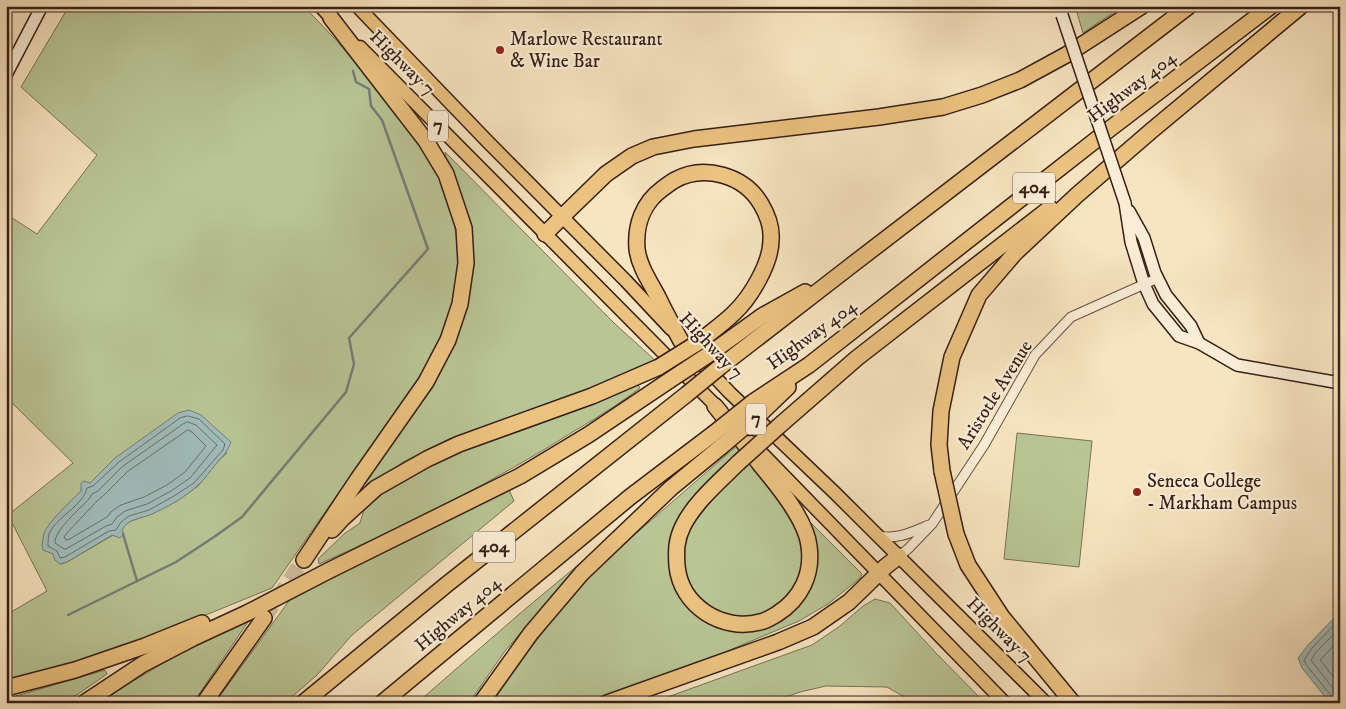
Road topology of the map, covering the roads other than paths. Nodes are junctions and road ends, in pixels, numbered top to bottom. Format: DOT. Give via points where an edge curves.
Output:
graph roads {
  1 [pos="42,6"];
  2 [pos="320,6"];
  3 [pos="357,6"];
  4 [pos="1142,6"];
  5 [pos="1188,6"];
  6 [pos="1271,6"];
  7 [pos="1301,6"];
  8 [pos="1061,10"];
  9 [pos="331,18"];
  10 [pos="6,75"];
  11 [pos="1151,131"];
  12 [pos="1125,203"];
  13 [pos="562,216"];
  14 [pos="545,234"];
  15 [pos="848,268"];
  16 [pos="1158,278"];
  17 [pos="1144,284"];
  18 [pos="681,340"];
  19 [pos="1199,344"];
  20 [pos="1340,383"];
  21 [pos="715,406"];
  22 [pos="718,440"];
  23 [pos="932,524"];
  24 [pos="879,536"];
  25 [pos="899,556"];
  26 [pos="328,571"];
  27 [pos="879,573"];
  28 [pos="264,618"];
  29 [pos="6,688"];
  30 [pos="84,703"];
  31 [pos="204,703"];
  32 [pos="304,703"];
  33 [pos="382,703"];
  34 [pos="481,703"];
  35 [pos="607,703"];
  36 [pos="1005,703"];
  37 [pos="1046,703"];
  38 [pos="1073,703"];
  1 -- 10 [label="street"];
  2 -- 9 [label="main road, Highway 7 / 7"];
  3 -- 13 [label="main road, Highway 7 / 7"];
  4 -- 13 [label="highway" via="1059,60 1020,80 943,107 653,147 632,156 606,174"];
  5 -- 15 [label="highway, Highway 404 / 404"];
  6 -- 22 [label="highway, Highway 404 / 404, bridge" via="1103,134"];
  7 -- 11 [label="highway"];
  8 -- 12 [label="street, bridge"];
  9 -- 14 [label="main road, Highway 7 / 7"];
  9 -- 18 [label="highway, bridge" via="426,141 446,174 464,228 466,263 460,304 448,340 426,382 302,563 342,518 376,488 459,444 592,396 659,367 699,342 734,313 753,290 767,261 772,239 767,215 758,199 744,184 723,174 688,175 674,180 656,193 644,209 637,228 641,266"];
  11 -- 21 [label="highway, bridge" via="857,358 779,426 738,463 692,512 683,526 676,550 683,589 706,613 726,623 761,622 787,608 801,591 809,568 809,546 799,518 777,485"];
  11 -- 38 [label="highway, bridge" via="1015,253 979,295 952,357 941,411 939,445 942,471 956,534 968,565 1002,617"];
  12 -- 16 [label="street" via="1144,238"];
  12 -- 17 [label="street" via="1130,242"];
  13 -- 14 [label="highway"];
  13 -- 18 [label="main road, Highway 7 / 7"];
  14 -- 21 [label="main road, Highway 7 / 7"];
  15 -- 26 [label="highway, bridge" via="762,316 588,435 520,476"];
  15 -- 32 [label="highway, Highway 404 / 404, bridge" via="446,585"];
  16 -- 17 [label="street, Aristotle Avenue"];
  16 -- 19 [label="street" via="1166,295 1191,326"];
  17 -- 19 [label="street" via="1153,304 1180,336"];
  17 -- 23 [label="street, Aristotle Avenue" via="1071,317 1036,354 984,444"];
  18 -- 24 [label="main road, Highway 7 / 7" via="730,393"];
  19 -- 20 [label="street" via="1237,365"];
  21 -- 27 [label="main road, Highway 7 / 7"];
  22 -- 33 [label="highway, Highway 404 / 404" via="630,497"];
  22 -- 34 [label="highway" via="582,573 531,633"];
  23 -- 24 [label="street" via="889,538"];
  23 -- 25 [label="street, Aristotle Avenue"];
  24 -- 25 [label="main road, Highway 7 / 7"];
  25 -- 27 [label="highway"];
  25 -- 37 [label="main road, Highway 7 / 7"];
  26 -- 29 [label="highway" via="145,646 75,670"];
  26 -- 30 [label="highway" via="143,664"];
  27 -- 35 [label="highway" via="849,602 813,627"];
  27 -- 36 [label="main road, Highway 7 / 7"];
  28 -- 31 [label="highway"];
}
